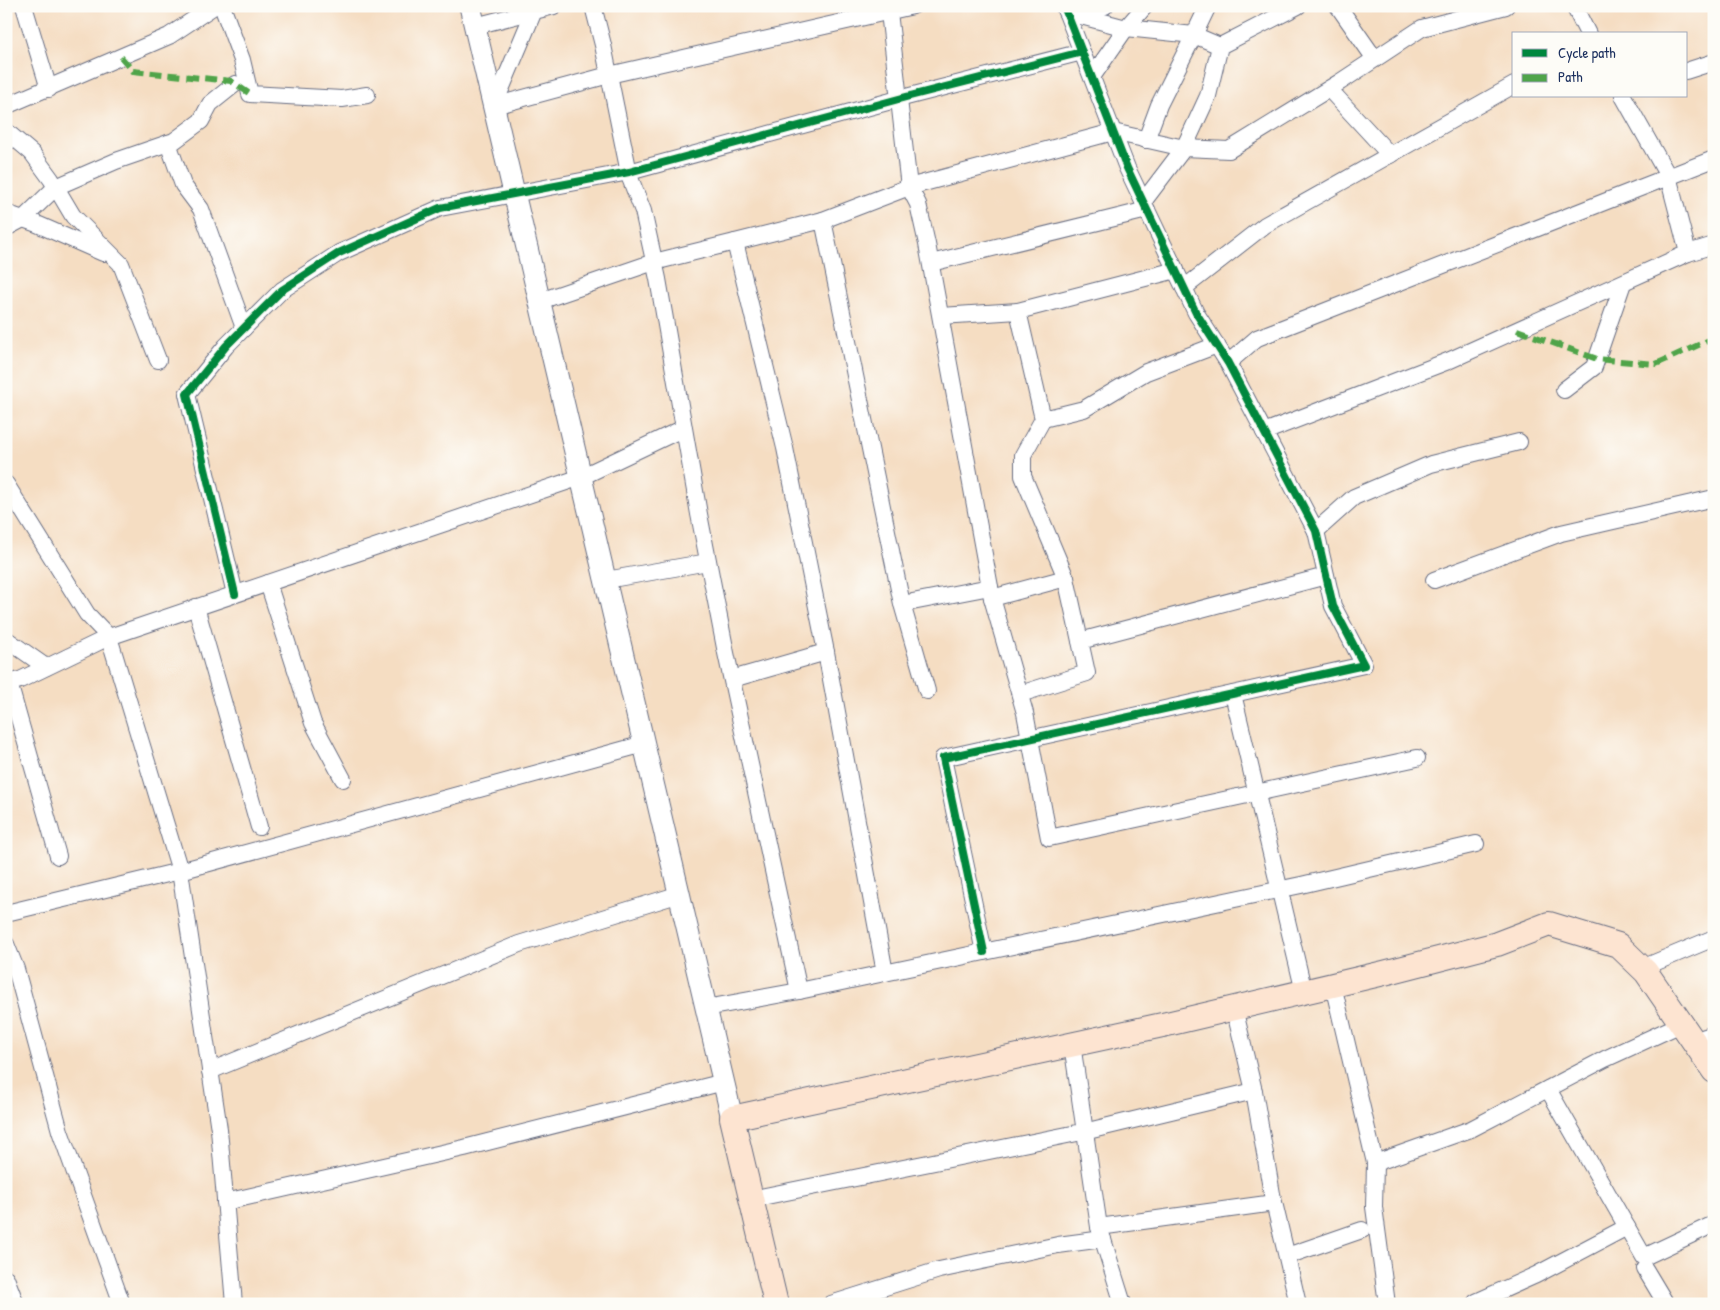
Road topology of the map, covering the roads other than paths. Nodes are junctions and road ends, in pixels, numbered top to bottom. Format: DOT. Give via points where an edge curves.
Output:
graph roads {
  1 [pos="24,6"];
  2 [pos="214,6"];
  3 [pos="222,6"];
  4 [pos="554,6"];
  5 [pos="593,6"];
  6 [pos="855,6"];
  7 [pos="913,6"];
  8 [pos="1105,6"];
  9 [pos="1145,6"];
  10 [pos="1208,6"];
  11 [pos="1298,6"];
  12 [pos="1338,6"];
  13 [pos="1574,6"];
  14 [pos="1503,7"];
  15 [pos="536,9"];
  16 [pos="1065,9"];
  17 [pos="889,12"];
  18 [pos="473,16"];
  19 [pos="843,22"];
  20 [pos="1126,28"];
  21 [pos="1587,32"];
  22 [pos="1194,35"];
  23 [pos="1220,46"];
  24 [pos="1082,52"];
  25 [pos="1375,59"];
  26 [pos="1714,62"];
  27 [pos="1688,70"];
  28 [pos="609,75"];
  29 [pos="1092,77"];
  30 [pos="235,84"];
  31 [pos="1512,86"];
  32 [pos="49,89"];
  33 [pos="1329,89"];
  34 [pos="367,95"];
  35 [pos="901,98"];
  36 [pos="1623,98"];
  37 [pos="6,106"];
  38 [pos="494,106"];
  39 [pos="6,132"];
  40 [pos="1113,132"];
  41 [pos="1146,140"];
  42 [pos="168,143"];
  43 [pos="1184,148"];
  44 [pos="1390,155"];
  45 [pos="1714,159"];
  46 [pos="629,172"];
  47 [pos="1668,176"];
  48 [pos="56,187"];
  49 [pos="909,187"];
  50 [pos="514,192"];
  51 [pos="1145,206"];
  52 [pos="6,214"];
  53 [pos="24,220"];
  54 [pos="823,220"];
  55 [pos="6,228"];
  56 [pos="735,242"];
  57 [pos="1714,245"];
  58 [pos="1688,253"];
  59 [pos="654,262"];
  60 [pos="931,263"];
  61 [pos="121,264"];
  62 [pos="1176,270"];
  63 [pos="1623,283"];
  64 [pos="1184,288"];
  65 [pos="540,301"];
  66 [pos="1018,311"];
  67 [pos="941,316"];
  68 [pos="244,328"];
  69 [pos="1217,345"];
  70 [pos="158,360"];
  71 [pos="1228,363"];
  72 [pos="1564,390"];
  73 [pos="1043,419"];
  74 [pos="684,428"];
  75 [pos="1264,432"];
  76 [pos="1519,442"];
  77 [pos="581,477"];
  78 [pos="6,484"];
  79 [pos="1714,498"];
  80 [pos="1316,531"];
  81 [pos="708,562"];
  82 [pos="1326,576"];
  83 [pos="1066,578"];
  84 [pos="606,580"];
  85 [pos="1434,580"];
  86 [pos="268,583"];
  87 [pos="991,593"];
  88 [pos="235,594"];
  89 [pos="902,604"];
  90 [pos="196,607"];
  91 [pos="109,637"];
  92 [pos="6,639"];
  93 [pos="1080,642"];
  94 [pos="826,652"];
  95 [pos="46,667"];
  96 [pos="732,678"];
  97 [pos="7,684"];
  98 [pos="927,690"];
  99 [pos="1020,694"];
  100 [pos="1233,694"];
  101 [pos="1030,738"];
  102 [pos="644,744"];
  103 [pos="1417,758"];
  104 [pos="343,779"];
  105 [pos="1255,793"];
  106 [pos="259,827"];
  107 [pos="1476,844"];
  108 [pos="58,856"];
  109 [pos="180,871"];
  110 [pos="1279,890"];
  111 [pos="680,894"];
  112 [pos="6,913"];
  113 [pos="1714,938"];
  114 [pos="6,944"];
  115 [pos="984,952"];
  116 [pos="1642,968"];
  117 [pos="885,973"];
  118 [pos="1333,985"];
  119 [pos="799,991"];
  120 [pos="1304,992"];
  121 [pos="706,1008"];
  122 [pos="1234,1008"];
  123 [pos="1696,1033"];
  124 [pos="1072,1044"];
  125 [pos="210,1071"];
  126 [pos="1714,1071"];
  127 [pos="724,1082"];
  128 [pos="1548,1089"];
  129 [pos="1254,1091"];
  130 [pos="732,1118"];
  131 [pos="1086,1131"];
  132 [pos="1375,1163"];
  133 [pos="751,1199"];
  134 [pos="225,1202"];
  135 [pos="1274,1203"];
  136 [pos="1714,1224"];
  137 [pos="1627,1227"];
  138 [pos="1362,1230"];
  139 [pos="1101,1233"];
  140 [pos="1287,1256"];
  141 [pos="1645,1269"];
  142 [pos="6,1278"];
  143 [pos="1476,1302"];
  144 [pos="16,1304"];
  145 [pos="122,1304"];
  146 [pos="234,1304"];
  147 [pos="776,1304"];
  148 [pos="831,1304"];
  149 [pos="1123,1304"];
  150 [pos="1298,1304"];
  151 [pos="1387,1304"];
  152 [pos="1666,1304"];
  1 -- 32 [label="street"];
  2 -- 32 [label="street" via="169,36"];
  3 -- 34 [label="street" via="242,60 250,94 342,99"];
  4 -- 15 [label="street"];
  5 -- 28 [label="street"];
  6 -- 19 [label="street"];
  7 -- 17 [label="street"];
  8 -- 16 [label="street"];
  9 -- 20 [label="street"];
  10 -- 22 [label="street"];
  11 -- 23 [label="street"];
  12 -- 25 [label="street"];
  13 -- 21 [label="street"];
  14 -- 25 [label="street" via="1422,28"];
  15 -- 18 [label="street"];
  15 -- 38 [label="street"];
  16 -- 20 [label="street"];
  16 -- 24 [label="street"];
  17 -- 19 [label="street"];
  17 -- 35 [label="street"];
  18 -- 38 [label="street"];
  19 -- 28 [label="street"];
  20 -- 22 [label="street"];
  20 -- 29 [label="street"];
  22 -- 23 [label="street"];
  22 -- 41 [label="street" via="1158,105"];
  23 -- 43 [label="street" via="1208,96"];
  24 -- 29 [label="street"];
  24 -- 35 [label="street"];
  25 -- 33 [label="street"];
  26 -- 27 [label="street"];
  28 -- 38 [label="street"];
  28 -- 46 [label="street"];
  29 -- 40 [label="street"];
  30 -- 42 [label="street" via="210,104 201,120"];
  31 -- 44 [label="street"];
  32 -- 37 [label="street"];
  33 -- 43 [label="street" via="1229,150"];
  33 -- 44 [label="street"];
  35 -- 46 [label="street"];
  35 -- 49 [label="street"];
  36 -- 47 [label="street"];
  38 -- 50 [label="street"];
  39 -- 48 [label="street" via="32,153"];
  40 -- 41 [label="street"];
  40 -- 49 [label="street"];
  40 -- 51 [label="street"];
  41 -- 43 [label="street"];
  42 -- 48 [label="street"];
  42 -- 68 [label="street" via="183,185 202,209"];
  43 -- 51 [label="street"];
  44 -- 64 [label="street" via="1265,225"];
  45 -- 47 [label="street"];
  46 -- 50 [label="street"];
  46 -- 59 [label="street" via="643,211"];
  47 -- 58 [label="street"];
  47 -- 71 [label="street" via="1256,338"];
  48 -- 53 [label="street"];
  48 -- 61 [label="street" via="73,216"];
  49 -- 54 [label="street"];
  49 -- 60 [label="street" via="918,204"];
  50 -- 65 [label="street"];
  50 -- 68 [label="street" via="440,208 339,253 282,290"];
  51 -- 60 [label="street"];
  51 -- 62 [label="street"];
  52 -- 53 [label="street"];
  53 -- 55 [label="street"];
  53 -- 61 [label="street" via="97,250"];
  54 -- 56 [label="street"];
  54 -- 89 [label="street"];
  56 -- 59 [label="street"];
  56 -- 94 [label="street" via="785,448"];
  57 -- 58 [label="street"];
  58 -- 63 [label="street"];
  59 -- 65 [label="street"];
  59 -- 74 [label="street"];
  60 -- 67 [label="street"];
  61 -- 70 [label="street"];
  62 -- 64 [label="street"];
  62 -- 66 [label="street"];
  63 -- 72 [label="street" via="1594,367"];
  63 -- 75 [label="street" via="1448,361"];
  64 -- 69 [label="street"];
  65 -- 77 [label="street"];
  66 -- 67 [label="street"];
  66 -- 73 [label="street"];
  67 -- 87 [label="street"];
  68 -- 88 [label="street" via="187,394"];
  69 -- 71 [label="street"];
  69 -- 73 [label="street" via="1146,372 1084,409"];
  71 -- 75 [label="street"];
  73 -- 83 [label="street" via="1023,455 1023,476"];
  74 -- 77 [label="street"];
  74 -- 81 [label="street"];
  75 -- 80 [label="street"];
  76 -- 80 [label="street" via="1431,464 1354,497"];
  77 -- 84 [label="street"];
  77 -- 86 [label="street"];
  78 -- 91 [label="street" via="86,614"];
  79 -- 85 [label="street" via="1561,533"];
  80 -- 82 [label="street"];
  81 -- 84 [label="street"];
  81 -- 96 [label="street"];
  82 -- 93 [label="street"];
  82 -- 100 [label="street" via="1333,606 1364,665"];
  83 -- 87 [label="street"];
  83 -- 93 [label="street"];
  84 -- 102 [label="street"];
  86 -- 88 [label="street"];
  86 -- 104 [label="street" via="313,723"];
  87 -- 89 [label="street"];
  87 -- 99 [label="street"];
  88 -- 90 [label="street"];
  89 -- 98 [label="street"];
  90 -- 91 [label="street"];
  90 -- 106 [label="street"];
  91 -- 95 [label="street"];
  91 -- 109 [label="street"];
  92 -- 95 [label="street"];
  93 -- 99 [label="street" via="1087,672"];
  94 -- 96 [label="street"];
  94 -- 117 [label="street"];
  95 -- 97 [label="street"];
  96 -- 119 [label="street"];
  97 -- 108 [label="street"];
  99 -- 101 [label="street"];
  100 -- 101 [label="street"];
  100 -- 105 [label="street"];
  101 -- 105 [label="street" via="1049,838"];
  101 -- 115 [label="street" via="943,758"];
  102 -- 109 [label="street"];
  102 -- 111 [label="street"];
  103 -- 105 [label="street"];
  105 -- 110 [label="street"];
  107 -- 110 [label="street"];
  109 -- 112 [label="street"];
  109 -- 125 [label="street"];
  110 -- 115 [label="street"];
  110 -- 120 [label="street"];
  111 -- 121 [label="street"];
  111 -- 125 [label="street" via="519,944"];
  113 -- 116 [label="street"];
  114 -- 145 [label="street" via="16,969 60,1131"];
  115 -- 117 [label="street"];
  116 -- 118 [label="main road" via="1618,945 1549,924 1497,944"];
  116 -- 123 [label="main road"];
  117 -- 119 [label="street"];
  118 -- 120 [label="main road"];
  118 -- 132 [label="street"];
  119 -- 121 [label="street"];
  120 -- 122 [label="main road"];
  121 -- 127 [label="street"];
  122 -- 124 [label="main road"];
  122 -- 129 [label="street"];
  123 -- 126 [label="main road"];
  123 -- 128 [label="street" via="1604,1059"];
  124 -- 130 [label="main road"];
  124 -- 131 [label="street"];
  125 -- 134 [label="street"];
  127 -- 130 [label="street"];
  127 -- 134 [label="street" via="464,1148"];
  128 -- 132 [label="street" via="1471,1129"];
  128 -- 137 [label="street"];
  129 -- 131 [label="street"];
  129 -- 135 [label="street"];
  130 -- 133 [label="main road"];
  131 -- 133 [label="street"];
  131 -- 139 [label="street"];
  132 -- 151 [label="street" via="1374,1207"];
  133 -- 147 [label="main road"];
  134 -- 146 [label="street"];
  135 -- 139 [label="street"];
  135 -- 140 [label="street"];
  136 -- 137 [label="street" via="1644,1257"];
  137 -- 143 [label="street" via="1536,1275"];
  138 -- 140 [label="street"];
  139 -- 148 [label="street" via="939,1270"];
  139 -- 149 [label="street"];
  140 -- 150 [label="street"];
  141 -- 152 [label="street"];
  142 -- 144 [label="street"];
}
